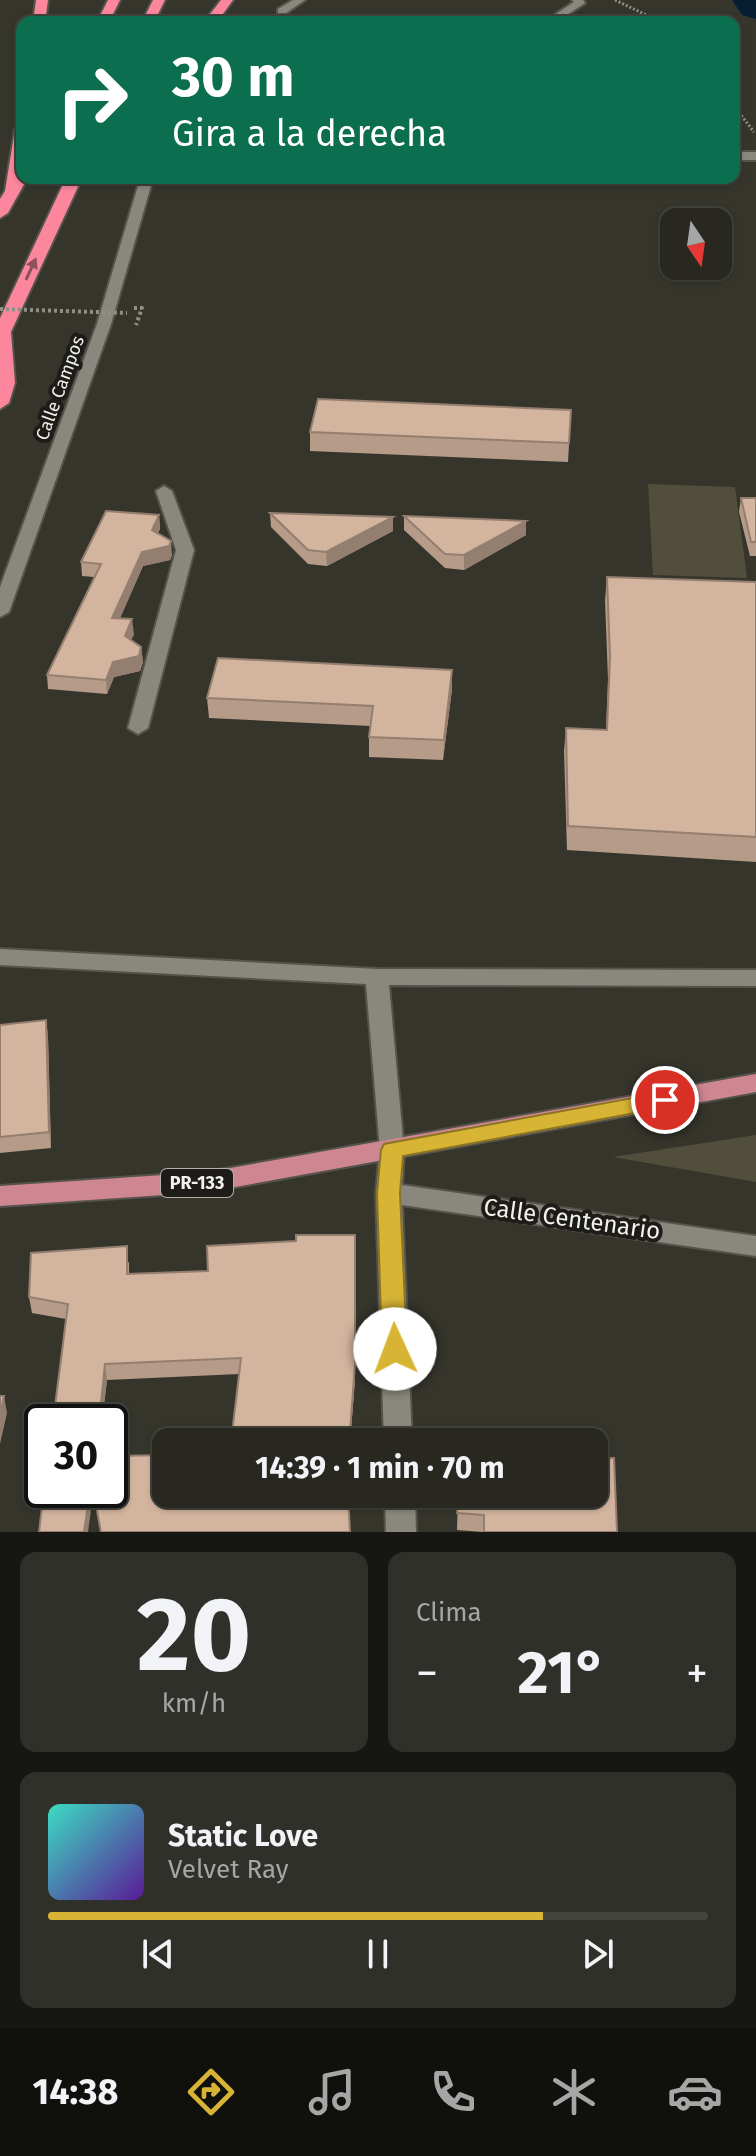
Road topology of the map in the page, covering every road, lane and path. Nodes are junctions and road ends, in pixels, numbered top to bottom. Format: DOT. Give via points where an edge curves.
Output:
graph roads {
  1 [pos="300,0"];
  2 [pos="577,0"];
  3 [pos="615,0"];
  4 [pos="282,11"];
  5 [pos="559,16"];
  6 [pos="648,16"];
  7 [pos="740,113"];
  8 [pos="755,135"];
  9 [pos="16,166"];
  10 [pos="16,184"];
  11 [pos="71,184"];
  12 [pos="86,184"];
  13 [pos="145,184"];
  14 [pos="12,191"];
  15 [pos="60,207"];
  16 [pos="0,213"];
  17 [pos="0,309"];
  18 [pos="127,313"];
  19 [pos="1,333"];
  20 [pos="0,403"];
  21 [pos="164,491"];
  22 [pos="0,612"];
  23 [pos="138,728"];
  24 [pos="0,957"];
  25 [pos="377,977"];
  26 [pos="756,978"];
  27 [pos="756,1083"];
  28 [pos="392,1150"];
  29 [pos="389,1193"];
  30 [pos="0,1196"];
  31 [pos="756,1246"];
  32 [pos="397,1428"];
  33 [pos="400,1508"];
  34 [pos="401,1532"];
  1 -- 4 [label="street"];
  2 -- 5 [label="street" via="580,3"];
  3 -- 6 [label="path"];
  7 -- 8 [label="path"];
  9 -- 14 [label="highway"];
  10 -- 14 [label="highway"];
  11 -- 15 [label="highway"];
  12 -- 15 [label="highway"];
  13 -- 22 [label="street, Calle Campos" via="104,324"];
  14 -- 16 [label="highway"];
  19 -- 15 [label="highway, one-way"];
  17 -- 18 [label="path, bridge"];
  19 -- 20 [label="highway" via="6,383"];
  21 -- 23 [label="street" via="185,550"];
  24 -- 25 [label="street"];
  25 -- 26 [label="street"];
  25 -- 28 [label="street"];
  27 -- 28 [label="main road, PR-133"];
  28 -- 29 [label="street"];
  28 -- 30 [label="main road, PR-133" via="208,1182"];
  29 -- 31 [label="street, Calle Centenario"];
  29 -- 32 [label="street"];
  33 -- 34 [label="street"];
}
